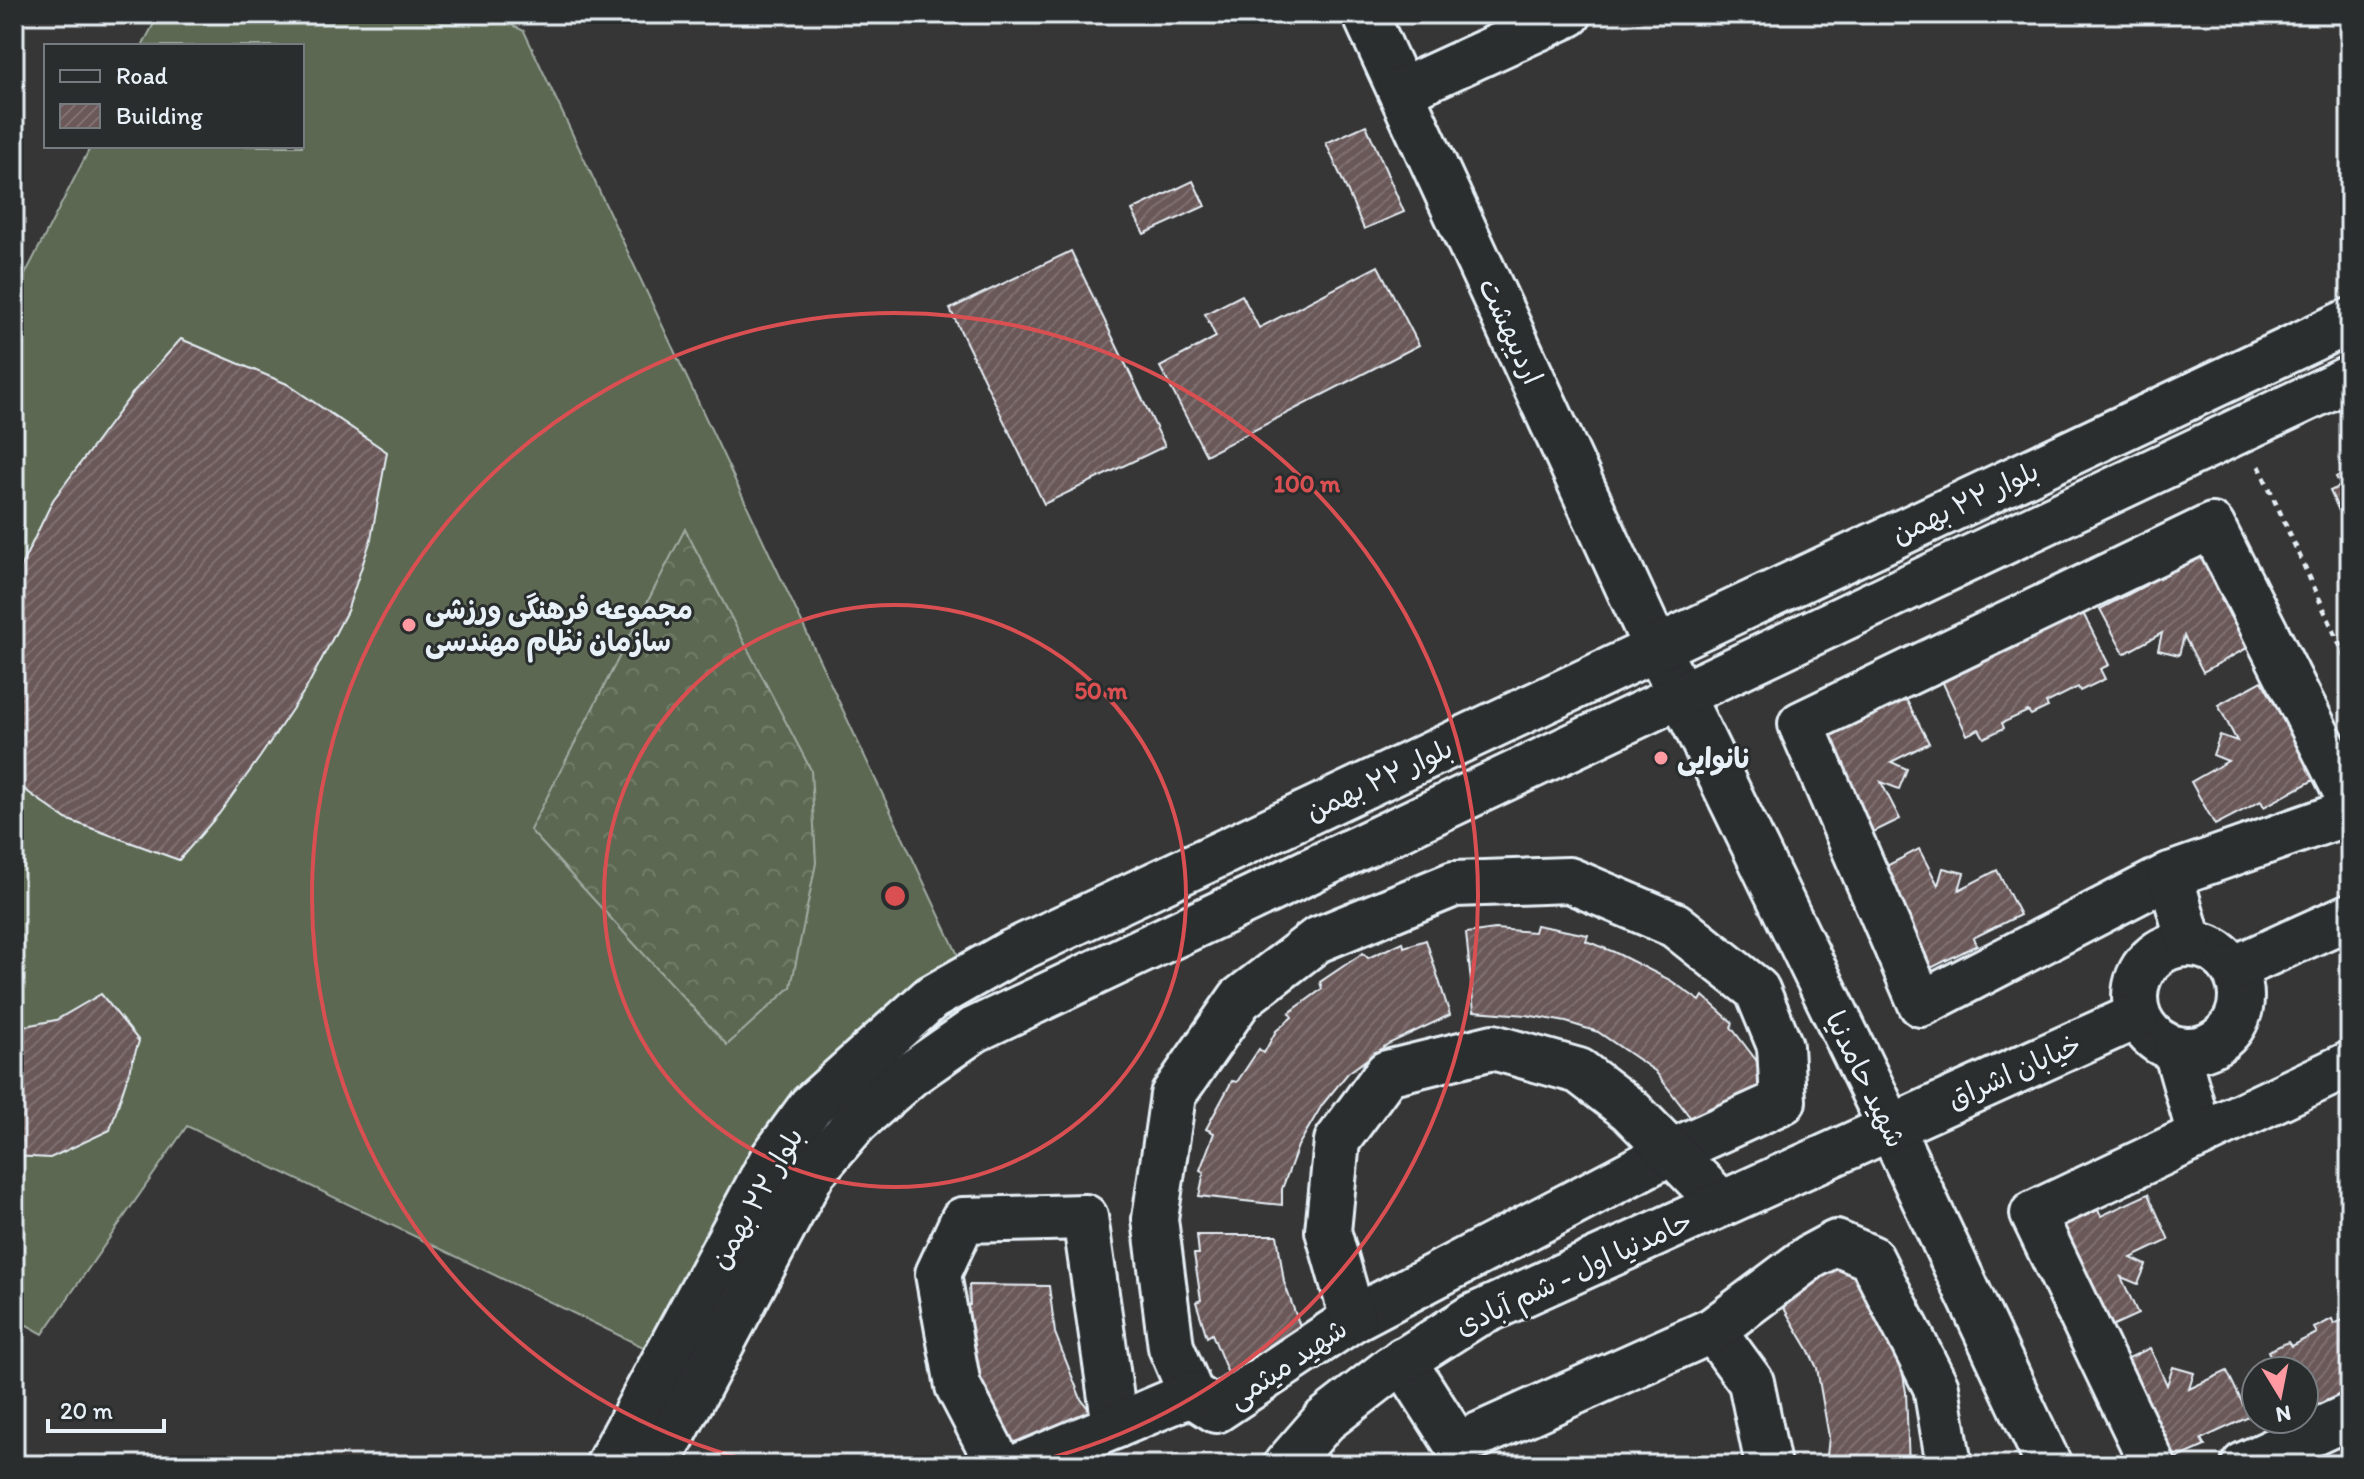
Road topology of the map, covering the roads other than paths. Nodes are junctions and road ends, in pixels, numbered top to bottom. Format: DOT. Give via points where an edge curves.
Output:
graph roads {
  1 [pos="1365,14"];
  2 [pos="1569,14"];
  3 [pos="1527,23"];
  4 [pos="1401,91"];
  5 [pos="2350,321"];
  6 [pos="2350,378"];
  7 [pos="1656,648"];
  8 [pos="1681,695"];
  9 [pos="2350,800"];
  10 [pos="2350,812"];
  11 [pos="2170,875"];
  12 [pos="2350,916"];
  13 [pos="2190,944"];
  14 [pos="2233,969"];
  15 [pos="2137,1016"];
  16 [pos="2176,1050"];
  17 [pos="2350,1064"];
  18 [pos="1890,1126"];
  19 [pos="2200,1135"];
  20 [pos="1671,1152"];
  21 [pos="1721,1203"];
  22 [pos="1353,1319"];
  23 [pos="1713,1330"];
  24 [pos="1403,1360"];
  25 [pos="1191,1394"];
  26 [pos="2350,1416"];
  27 [pos="1115,1426"];
  28 [pos="1455,1455"];
  29 [pos="608,1465"];
  30 [pos="657,1465"];
  31 [pos="999,1465"];
  32 [pos="1022,1465"];
  33 [pos="1287,1465"];
  34 [pos="1768,1465"];
  35 [pos="1949,1465"];
  36 [pos="2049,1465"];
  37 [pos="2153,1465"];
  38 [pos="2244,1465"];
  1 -- 4 [label="street, اردیبهشت"];
  2 -- 3 [label="street"];
  3 -- 4 [label="street"];
  4 -- 7 [label="street, اردیبهشت"];
  5 -- 7 [label="street, بلوار ۲۲ بهمن"];
  6 -- 8 [label="street, بلوار ۲۲ بهمن"];
  7 -- 8 [label="street, اردیبهشت"];
  7 -- 29 [label="street, بلوار ۲۲ بهمن" via="1010,953 931,998 811,1106 773,1158"];
  8 -- 18 [label="street, شهید حامدنیا"];
  8 -- 30 [label="street, بلوار ۲۲ بهمن" via="974,1030 911,1074 856,1122 813,1172"];
  9 -- 11 [label="street" via="2212,526 1801,724 1921,1004"];
  10 -- 11 [label="street"];
  11 -- 13 [label="street"];
  12 -- 14 [label="street"];
  13 -- 14 [label="street" via="2222,956"];
  13 -- 15 [label="street" via="2173,946 2144,966 2134,999"];
  14 -- 16 [label="street" via="2241,1003 2226,1036 2202,1048"];
  15 -- 16 [label="street" via="2159,1043"];
  15 -- 18 [label="street, خیابان اشراق"];
  16 -- 19 [label="street"];
  17 -- 19 [label="street"];
  18 -- 21 [label="street, حامدنیا اول - شم آبادی"];
  18 -- 36 [label="street, شهید حامدنیا"];
  19 -- 37 [label="street" via="2033,1214"];
  20 -- 21 [label="street"];
  20 -- 22 [label="street, شهید میثمی"];
  20 -- 22 [label="street" via="1630,1110 1579,1071 1493,1047 1387,1073 1337,1141 1328,1231"];
  20 -- 25 [label="street, شهید میثمی" via="1783,1101 1780,1046 1757,990 1675,925 1569,880 1454,884 1317,940 1240,999 1173,1095 1155,1219 1171,1347"];
  21 -- 24 [label="street, حامدنیا اول - شم آبادی" via="1472,1317"];
  22 -- 25 [label="street, شهید میثمی" via="1216,1410"];
  23 -- 28 [label="street"];
  23 -- 34 [label="street" via="1751,1382"];
  23 -- 35 [label="street" via="1836,1243 1871,1258 1936,1387"];
  24 -- 28 [label="street"];
  24 -- 33 [label="street, حامدنیا اول - شم آبادی" via="1325,1420"];
  25 -- 27 [label="street"];
  26 -- 38 [label="street"];
  27 -- 31 [label="street" via="1085,1217 963,1220 938,1274 958,1386"];
  27 -- 32 [label="street"];
}
